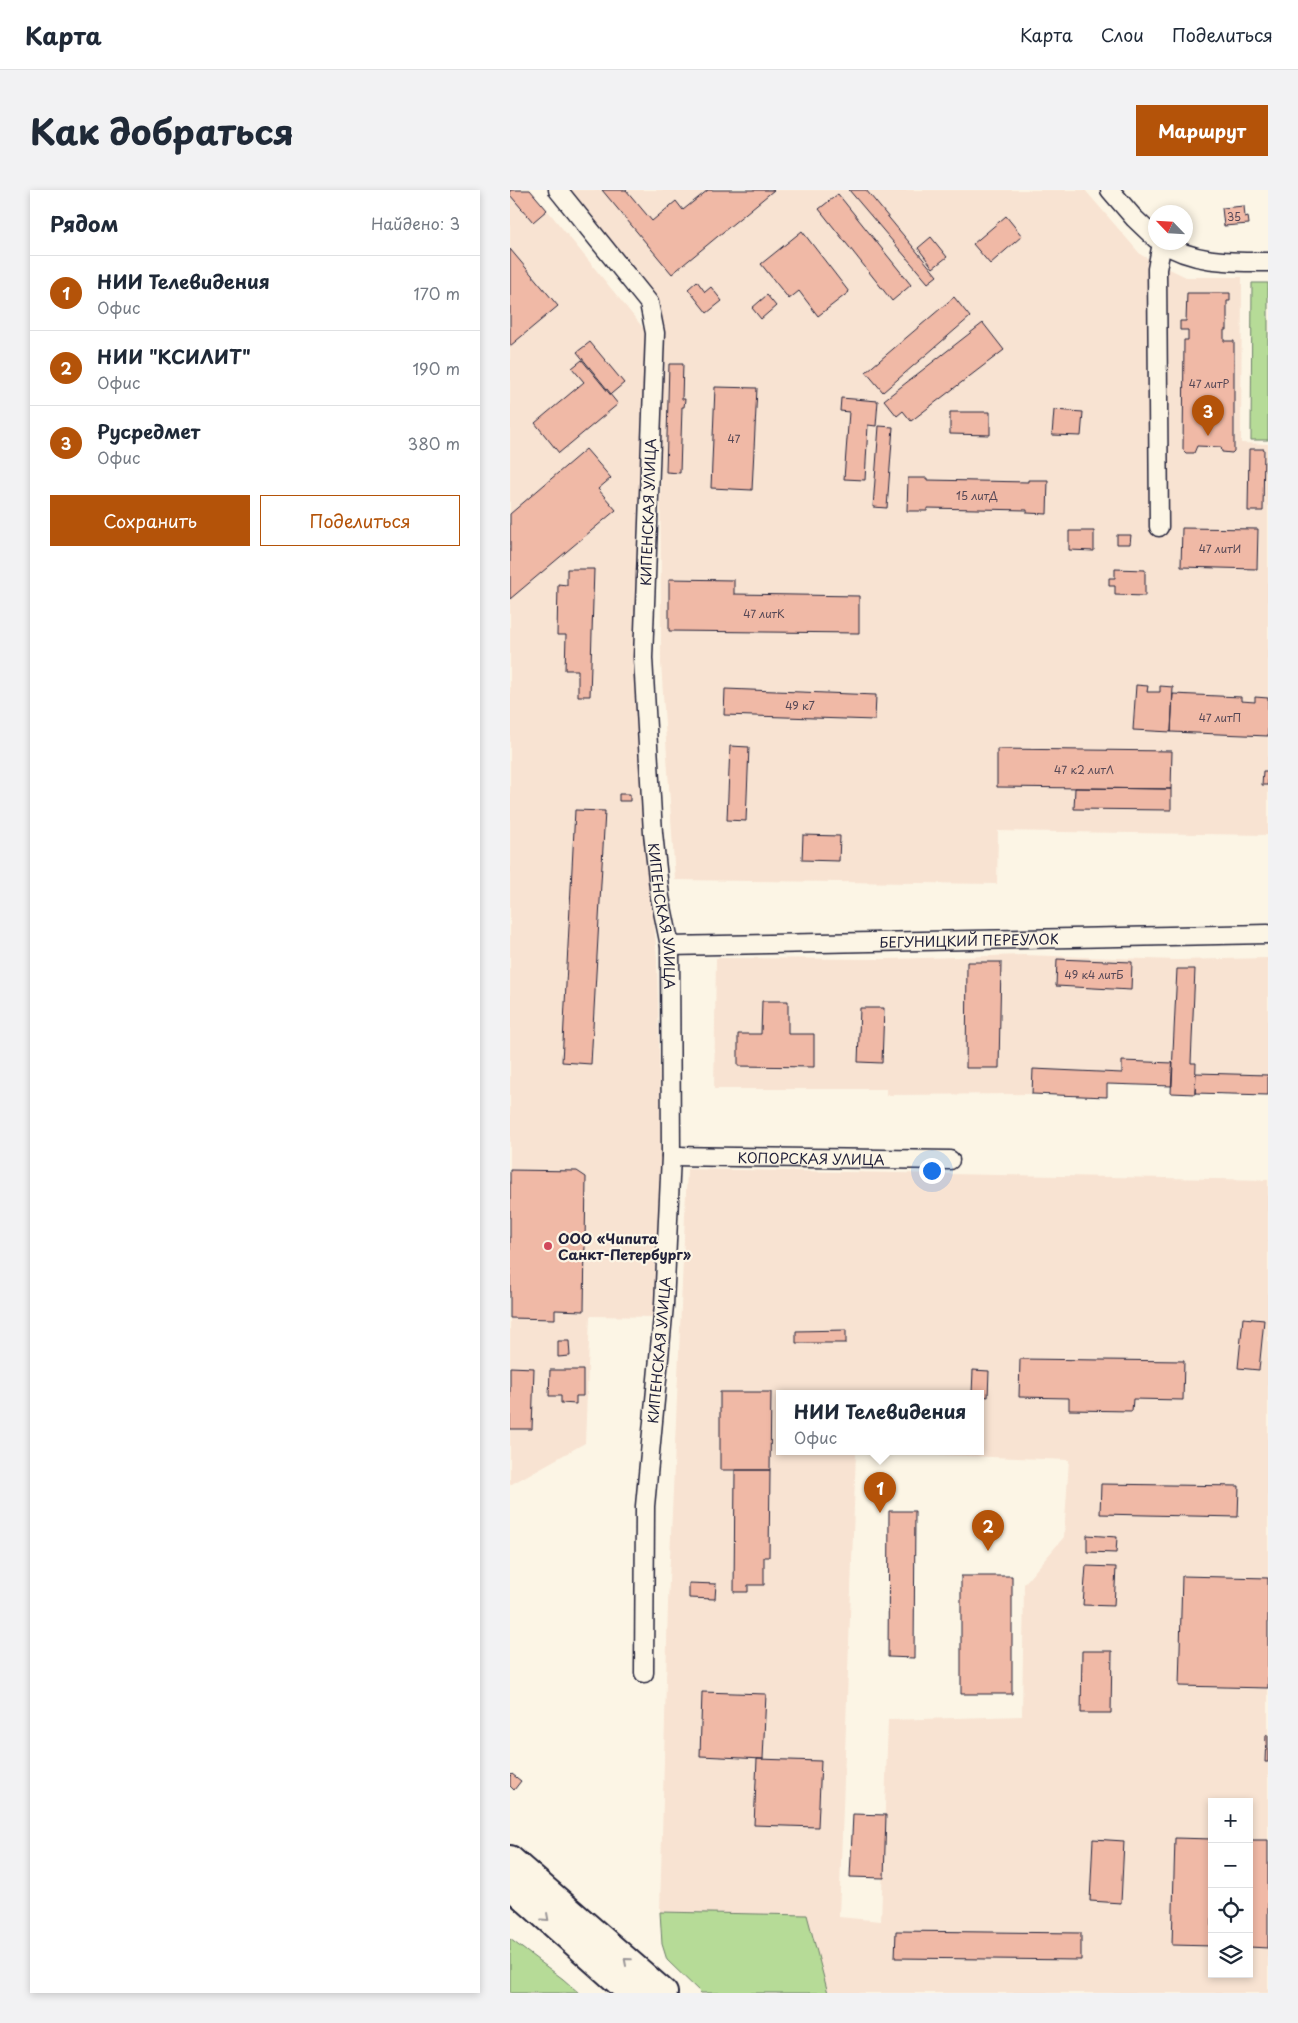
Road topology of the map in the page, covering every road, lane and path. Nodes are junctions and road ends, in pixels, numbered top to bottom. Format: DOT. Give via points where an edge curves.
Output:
graph roads {
  1 [pos="558,190"];
  2 [pos="1110,190"];
  3 [pos="1148,231"];
  4 [pos="1158,250"];
  5 [pos="1172,250"];
  6 [pos="1268,262"];
  7 [pos="1159,527"];
  8 [pos="1268,934"];
  9 [pos="670,946"];
  10 [pos="671,1156"];
  11 [pos="950,1160"];
  12 [pos="644,1673"];
  13 [pos="510,1859"];
  14 [pos="510,1886"];
  15 [pos="631,1993"];
  16 [pos="664,1993"];
  1 -- 9 [label="street, КИПЕНСКАЯ УЛИЦА" via="649,303 655,333 643,658 652,833"];
  2 -- 3 [label="street"];
  4 -- 7 [label="street"];
  5 -- 6 [label="street" via="1190,257 1228,262"];
  8 -- 9 [label="street, БЕГУНИЦКИЙ ПЕРЕУЛОК"];
  9 -- 10 [label="street, КИПЕНСКАЯ УЛИЦА"];
  10 -- 11 [label="street, КОПОРСКАЯ УЛИЦА"];
  10 -- 12 [label="street, КИПЕНСКАЯ УЛИЦА" via="664,1305 645,1506"];
  16 -- 13 [label="highway, one-way"];
  14 -- 15 [label="highway, one-way"];
}
